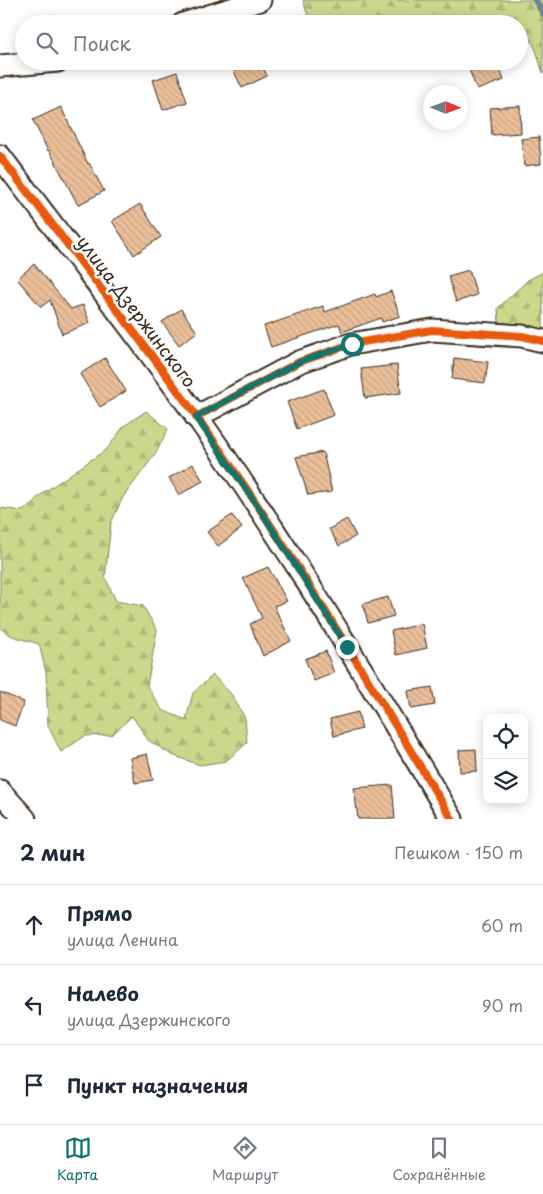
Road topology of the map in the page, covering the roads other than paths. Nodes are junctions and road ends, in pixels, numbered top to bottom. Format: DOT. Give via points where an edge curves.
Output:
graph roads {
  1 [pos="260,0"];
  2 [pos="212,15"];
  3 [pos="15,65"];
  4 [pos="0,66"];
  5 [pos="0,156"];
  6 [pos="543,341"];
  7 [pos="196,417"];
  8 [pos="0,790"];
  9 [pos="25,819"];
  10 [pos="452,819"];
  1 -- 2 [label="street"];
  3 -- 4 [label="street"];
  5 -- 7 [label="street, улица Дзержинского"];
  6 -- 7 [label="street" via="522,336 432,330 352,344 299,362"];
  7 -- 10 [label="street, улица Дзержинского" via="266,519"];
  8 -- 9 [label="street"];
}
